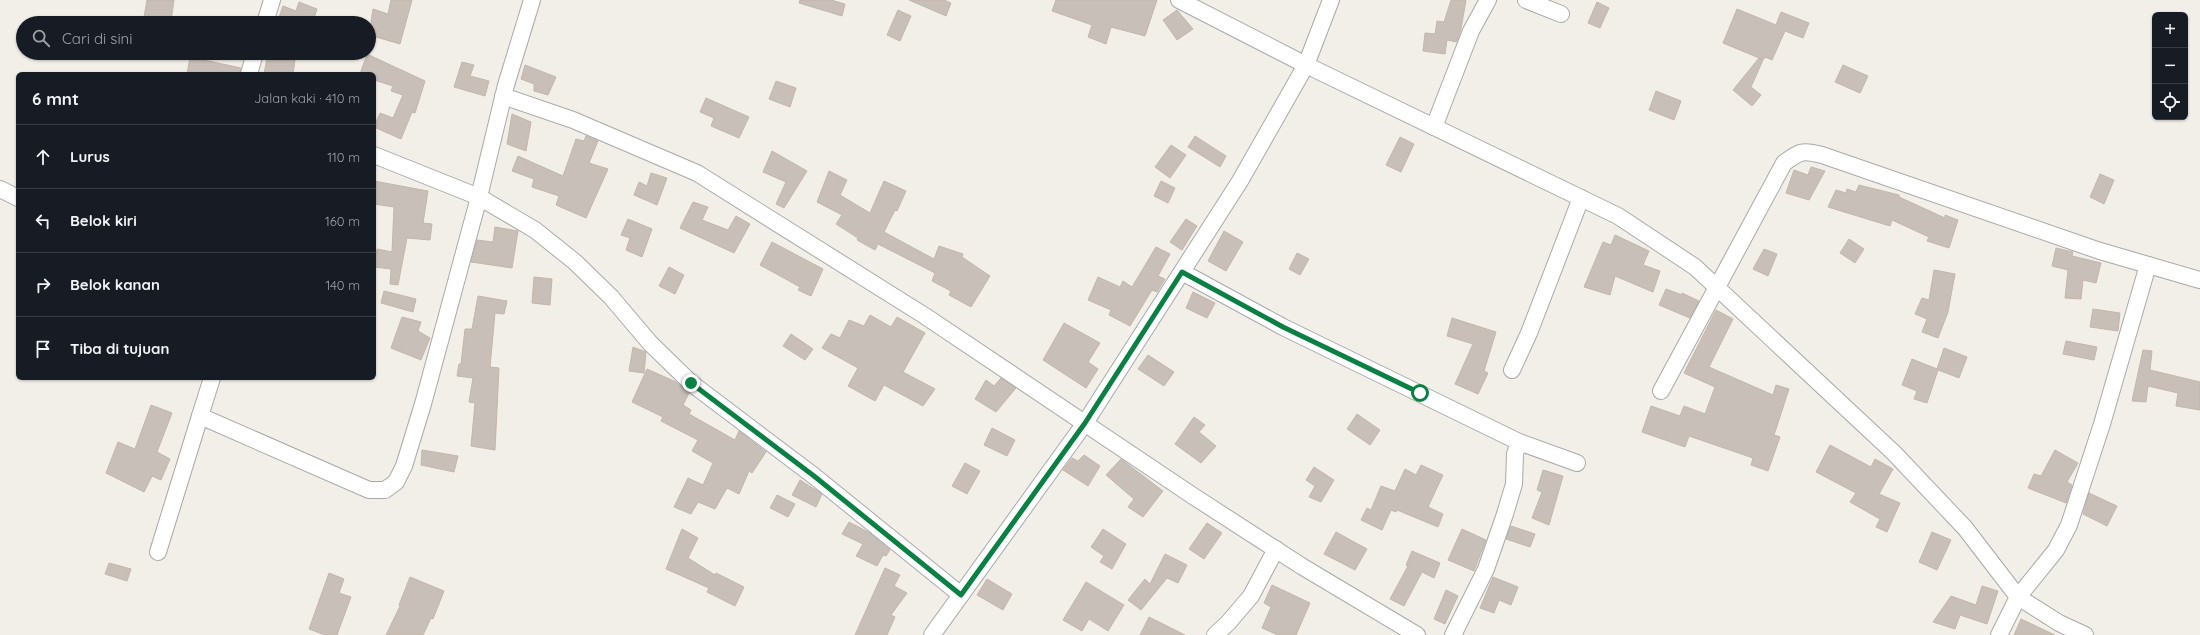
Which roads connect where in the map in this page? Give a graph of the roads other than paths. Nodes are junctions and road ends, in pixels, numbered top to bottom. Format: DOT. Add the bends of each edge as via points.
graph roads {
  1 [pos="272,0"];
  2 [pos="532,0"];
  3 [pos="1179,0"];
  4 [pos="1331,0"];
  5 [pos="1488,0"];
  6 [pos="1526,0"];
  7 [pos="1561,14"];
  8 [pos="267,16"];
  9 [pos="254,60"];
  10 [pos="1306,65"];
  11 [pos="250,72"];
  12 [pos="503,96"];
  13 [pos="1434,127"];
  14 [pos="376,156"];
  15 [pos="0,189"];
  16 [pos="16,197"];
  17 [pos="479,197"];
  18 [pos="1581,198"];
  19 [pos="2148,265"];
  20 [pos="1182,272"];
  21 [pos="2200,280"];
  22 [pos="1716,287"];
  23 [pos="1512,370"];
  24 [pos="211,380"];
  25 [pos="1661,390"];
  26 [pos="200,416"];
  27 [pos="1085,423"];
  28 [pos="1519,442"];
  29 [pos="1577,463"];
  30 [pos="1276,549"];
  31 [pos="158,552"];
  32 [pos="961,595"];
  33 [pos="2018,597"];
  34 [pos="932,635"];
  35 [pos="1215,635"];
  36 [pos="1417,635"];
  37 [pos="1453,635"];
  38 [pos="1999,635"];
  39 [pos="2085,635"];
  1 -- 8 [label="street"];
  2 -- 12 [label="street"];
  3 -- 10 [label="street"];
  4 -- 10 [label="street"];
  5 -- 13 [label="street" via="1471,31"];
  6 -- 7 [label="street"];
  9 -- 11 [label="street"];
  10 -- 13 [label="street"];
  10 -- 20 [label="street" via="1240,181"];
  12 -- 17 [label="street"];
  12 -- 27 [label="street" via="573,120 697,173 925,316"];
  13 -- 18 [label="street"];
  14 -- 17 [label="street"];
  15 -- 16 [label="street"];
  17 -- 26 [label="street" via="423,404 404,466 396,482 385,490 369,490"];
  17 -- 32 [label="street" via="535,230 575,262 691,383 814,476"];
  18 -- 22 [label="street" via="1618,216 1694,267"];
  18 -- 23 [label="street" via="1529,333"];
  19 -- 21 [label="street"];
  19 -- 22 [label="street" via="1806,151 1796,153 1784,163"];
  19 -- 33 [label="street" via="2070,525 2056,550"];
  20 -- 27 [label="street"];
  20 -- 28 [label="street" via="1283,327"];
  22 -- 25 [label="street"];
  22 -- 33 [label="street" via="1894,453 1965,528"];
  24 -- 26 [label="street"];
  26 -- 31 [label="street"];
  27 -- 30 [label="street"];
  27 -- 32 [label="street"];
  28 -- 29 [label="street"];
  28 -- 37 [label="street" via="1515,454 1514,484 1486,569"];
  30 -- 35 [label="street" via="1251,596"];
  30 -- 36 [label="street"];
  32 -- 34 [label="street"];
  33 -- 38 [label="street"];
  33 -- 39 [label="street" via="2059,623"];
}
